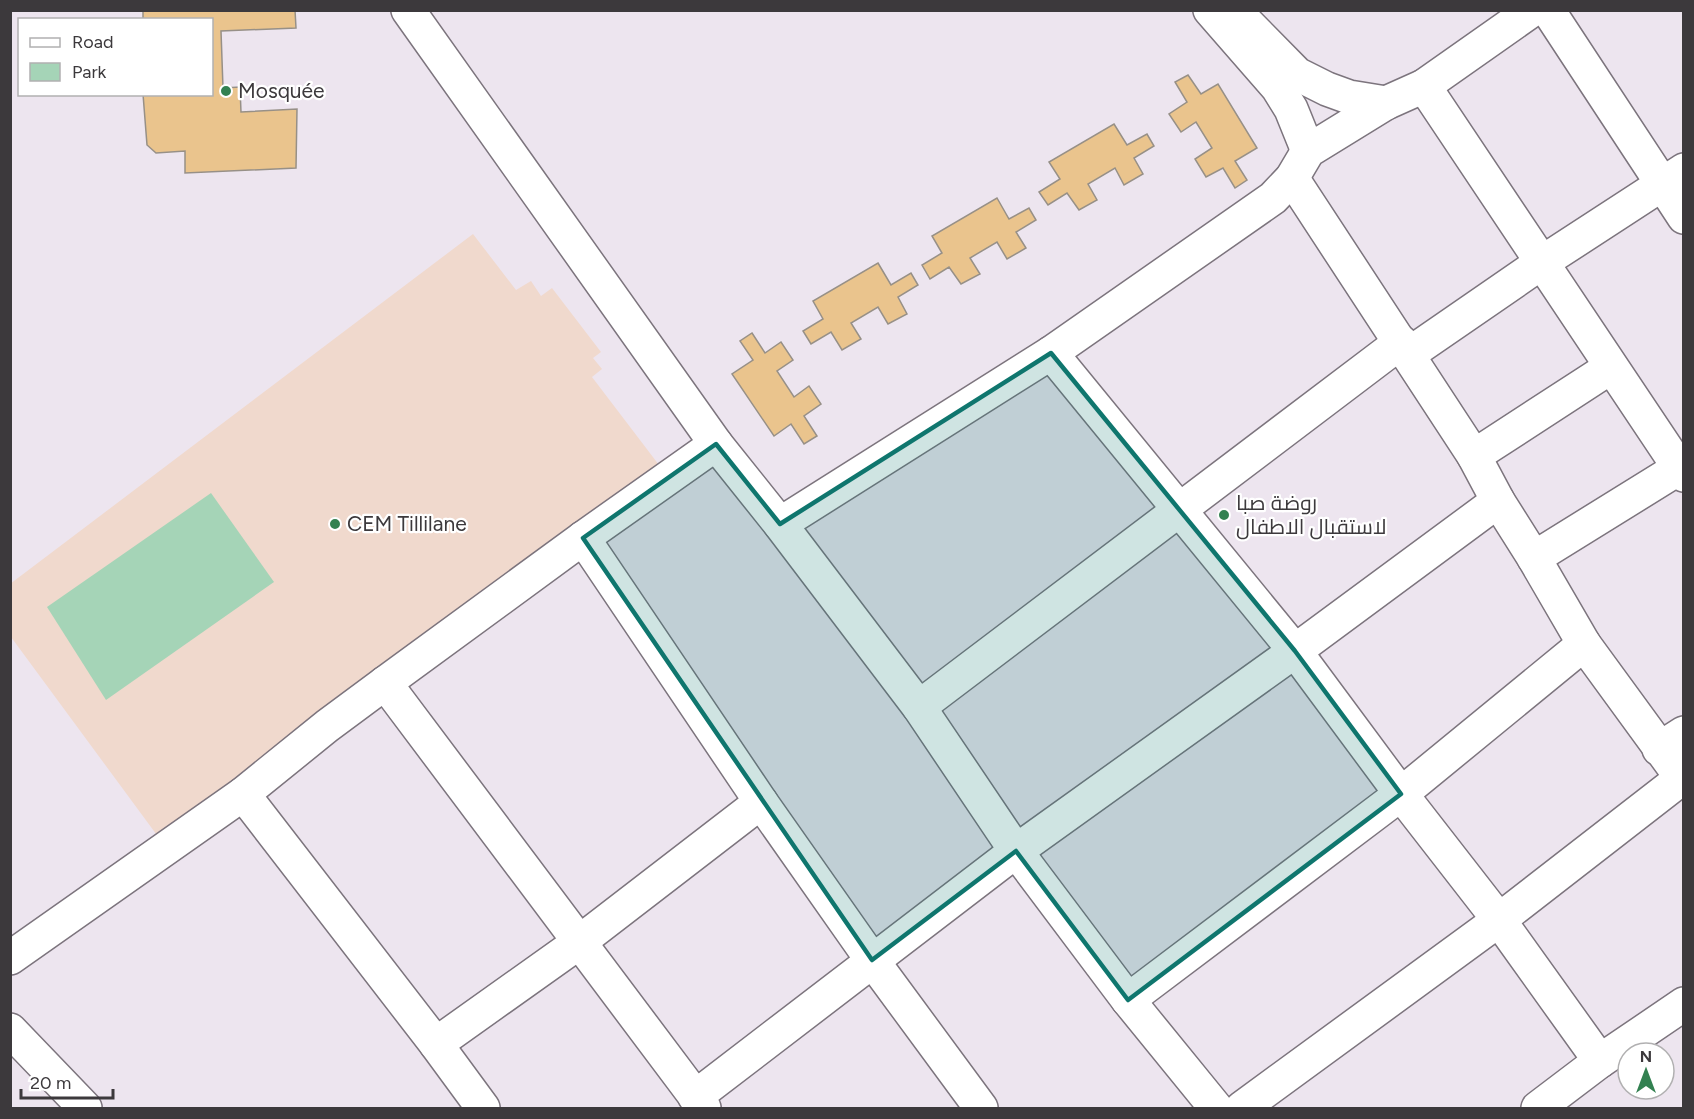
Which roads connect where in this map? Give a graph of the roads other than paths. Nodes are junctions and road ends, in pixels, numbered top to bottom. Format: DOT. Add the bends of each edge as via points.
graph roads {
  1 [pos="408,10"];
  2 [pos="1210,10"];
  3 [pos="1234,10"];
  4 [pos="1532,10"];
  5 [pos="1548,10"];
  6 [pos="1424,86"];
  7 [pos="1386,103"];
  8 [pos="1308,150"];
  9 [pos="1673,177"];
  10 [pos="1292,178"];
  11 [pos="1683,217"];
  12 [pos="1541,263"];
  13 [pos="1405,348"];
  14 [pos="1051,353"];
  15 [pos="1611,367"];
  16 [pos="716,444"];
  17 [pos="1474,456"];
  18 [pos="1682,469"];
  19 [pos="1497,501"];
  20 [pos="1179,509"];
  21 [pos="780,524"];
  22 [pos="583,538"];
  23 [pos="1534,558"];
  24 [pos="1584,644"];
  25 [pos="1295,651"];
  26 [pos="385,683"];
  27 [pos="919,707"];
  28 [pos="1671,741"];
  29 [pos="1682,779"];
  30 [pos="243,794"];
  31 [pos="1401,794"];
  32 [pos="761,802"];
  33 [pos="1016,851"];
  34 [pos="1499,920"];
  35 [pos="578,942"];
  36 [pos="10,958"];
  37 [pos="872,960"];
  38 [pos="1128,1000"];
  39 [pos="1683,1004"];
  40 [pos="10,1030"];
  41 [pos="436,1044"];
  42 [pos="1600,1061"];
  43 [pos="699,1103"];
  44 [pos="974,1106"];
  45 [pos="85,1108"];
  46 [pos="483,1108"];
  47 [pos="1216,1108"];
  48 [pos="1242,1108"];
  49 [pos="1538,1108"];
  1 -- 16 [label="street"];
  2 -- 8 [label="street" via="1278,88"];
  3 -- 7 [label="street" via="1297,74 1349,97"];
  4 -- 6 [label="street"];
  5 -- 9 [label="street"];
  6 -- 7 [label="street"];
  6 -- 12 [label="street"];
  7 -- 8 [label="street"];
  8 -- 10 [label="street"];
  9 -- 11 [label="street"];
  9 -- 12 [label="street"];
  10 -- 13 [label="street"];
  10 -- 14 [label="street" via="1273,198"];
  12 -- 13 [label="street"];
  12 -- 15 [label="street"];
  13 -- 17 [label="street"];
  13 -- 20 [label="street"];
  14 -- 20 [label="street"];
  14 -- 21 [label="street"];
  15 -- 17 [label="street"];
  15 -- 18 [label="street"];
  16 -- 21 [label="street"];
  16 -- 22 [label="street"];
  17 -- 19 [label="street"];
  18 -- 23 [label="street"];
  19 -- 23 [label="street"];
  19 -- 25 [label="street"];
  20 -- 25 [label="street"];
  20 -- 27 [label="street"];
  21 -- 27 [label="street"];
  22 -- 26 [label="street"];
  22 -- 32 [label="street"];
  23 -- 24 [label="street"];
  24 -- 28 [label="street"];
  24 -- 31 [label="street"];
  25 -- 31 [label="street"];
  25 -- 33 [label="street"];
  26 -- 30 [label="street"];
  26 -- 35 [label="street"];
  27 -- 33 [label="street"];
  28 -- 29 [label="street"];
  29 -- 34 [label="street"];
  30 -- 36 [label="street"];
  30 -- 41 [label="street"];
  31 -- 34 [label="street"];
  31 -- 38 [label="street"];
  32 -- 35 [label="street"];
  32 -- 37 [label="street"];
  33 -- 37 [label="street"];
  33 -- 38 [label="street"];
  34 -- 42 [label="street"];
  34 -- 48 [label="street"];
  35 -- 41 [label="street"];
  35 -- 43 [label="street"];
  37 -- 43 [label="street"];
  37 -- 44 [label="street"];
  38 -- 47 [label="street"];
  39 -- 42 [label="street"];
  40 -- 45 [label="street"];
  41 -- 46 [label="street"];
  42 -- 49 [label="street"];
}
